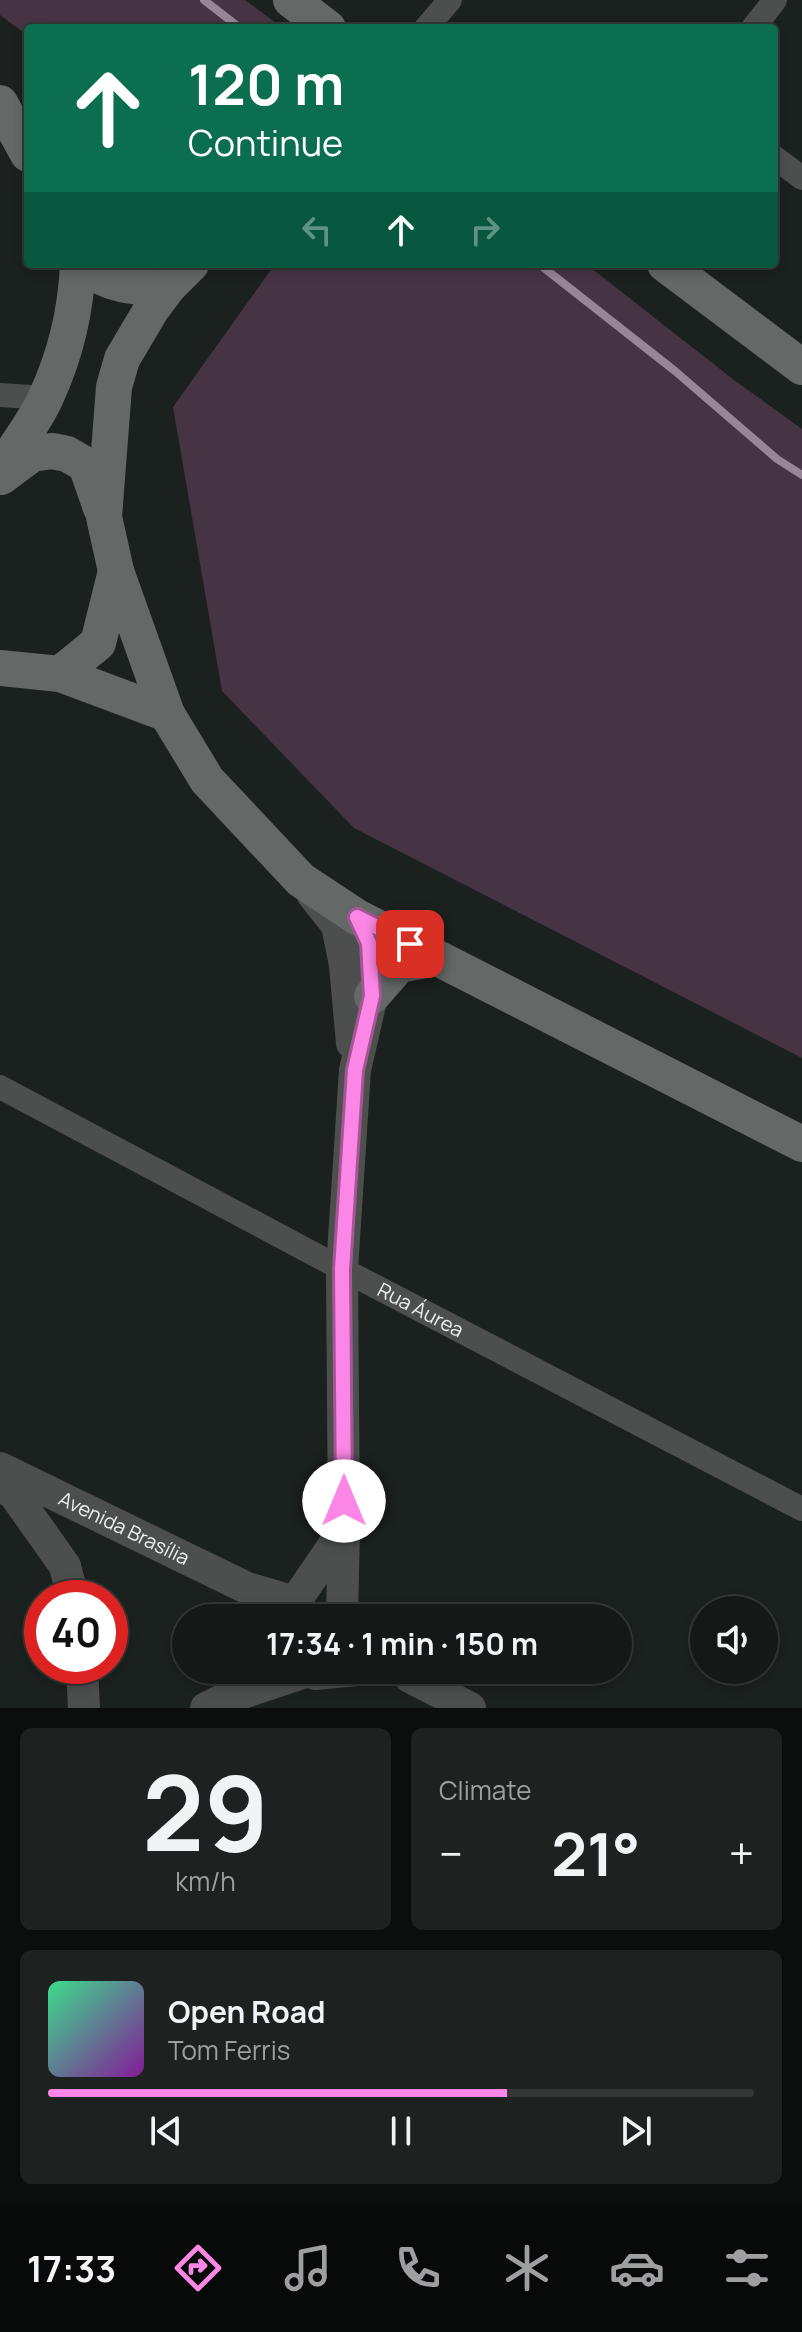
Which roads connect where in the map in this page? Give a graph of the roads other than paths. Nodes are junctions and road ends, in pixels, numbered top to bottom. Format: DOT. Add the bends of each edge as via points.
graph roads {
  1 [pos="291,0"];
  2 [pos="450,0"];
  3 [pos="775,0"];
  4 [pos="323,24"];
  5 [pos="429,24"];
  6 [pos="756,24"];
  7 [pos="778,160"];
  8 [pos="802,178"];
  9 [pos="80,268"];
  10 [pos="85,268"];
  11 [pos="670,268"];
  12 [pos="180,275"];
  13 [pos="802,367"];
  14 [pos="0,395"];
  15 [pos="46,398"];
  16 [pos="0,471"];
  17 [pos="0,478"];
  18 [pos="104,517"];
  19 [pos="116,571"];
  20 [pos="0,668"];
  21 [pos="60,674"];
  22 [pos="167,714"];
  23 [pos="301,880"];
  24 [pos="357,917"];
  25 [pos="436,958"];
  26 [pos="372,996"];
  27 [pos="355,1070"];
  28 [pos="0,1087"];
  29 [pos="802,1144"];
  30 [pos="342,1269"];
  31 [pos="0,1468"];
  32 [pos="0,1485"];
  33 [pos="802,1509"];
  34 [pos="344,1530"];
  35 [pos="68,1580"];
  36 [pos="247,1588"];
  37 [pos="256,1604"];
  38 [pos="283,1604"];
  39 [pos="289,1604"];
  40 [pos="298,1604"];
  41 [pos="329,1604"];
  42 [pos="343,1604"];
  43 [pos="83,1684"];
  44 [pos="232,1684"];
  45 [pos="273,1684"];
  46 [pos="424,1684"];
  47 [pos="214,1704"];
  48 [pos="84,1708"];
  49 [pos="470,1708"];
  1 -- 4 [label="main road"];
  2 -- 5 [label="street"];
  3 -- 6 [label="street"];
  7 -- 8 [label="street"];
  9 -- 15 [label="main road" via="70,332"];
  10 -- 12 [label="main road" via="113,284 131,287"];
  11 -- 13 [label="main road"];
  12 -- 18 [label="main road" via="122,359 114,387"];
  14 -- 15 [label="street"];
  15 -- 16 [label="main road"];
  17 -- 18 [label="main road" via="32,454 67,454 86,465"];
  18 -- 19 [label="main road"];
  19 -- 21 [label="main road" via="98,643"];
  19 -- 22 [label="main road"];
  20 -- 21 [label="main road"];
  21 -- 22 [label="main road"];
  22 -- 23 [label="main road" via="207,780"];
  23 -- 24 [label="main road"];
  23 -- 27 [label="street" via="337,925"];
  24 -- 25 [label="main road"];
  24 -- 26 [label="street" via="369,943"];
  25 -- 26 [label="main road" via="399,965"];
  25 -- 29 [label="main road"];
  26 -- 27 [label="street"];
  27 -- 30 [label="street"];
  28 -- 30 [label="street, Rua Áurea"];
  30 -- 33 [label="street, Rua Áurea"];
  30 -- 34 [label="street"];
  31 -- 36 [label="street, Avenida Brasília"];
  32 -- 35 [label="street" via="14,1494 65,1566"];
  34 -- 39 [label="street"];
  34 -- 42 [label="street"];
  36 -- 37 [label="street"];
  36 -- 38 [label="street, Avenida Brasília"];
  40 -- 41 [label="street, Avenida Brasília" via="323,1599"];
  43 -- 48 [label="street"];
  44 -- 47 [label="street"];
  45 -- 47 [label="street"];
  46 -- 49 [label="street"];
}
